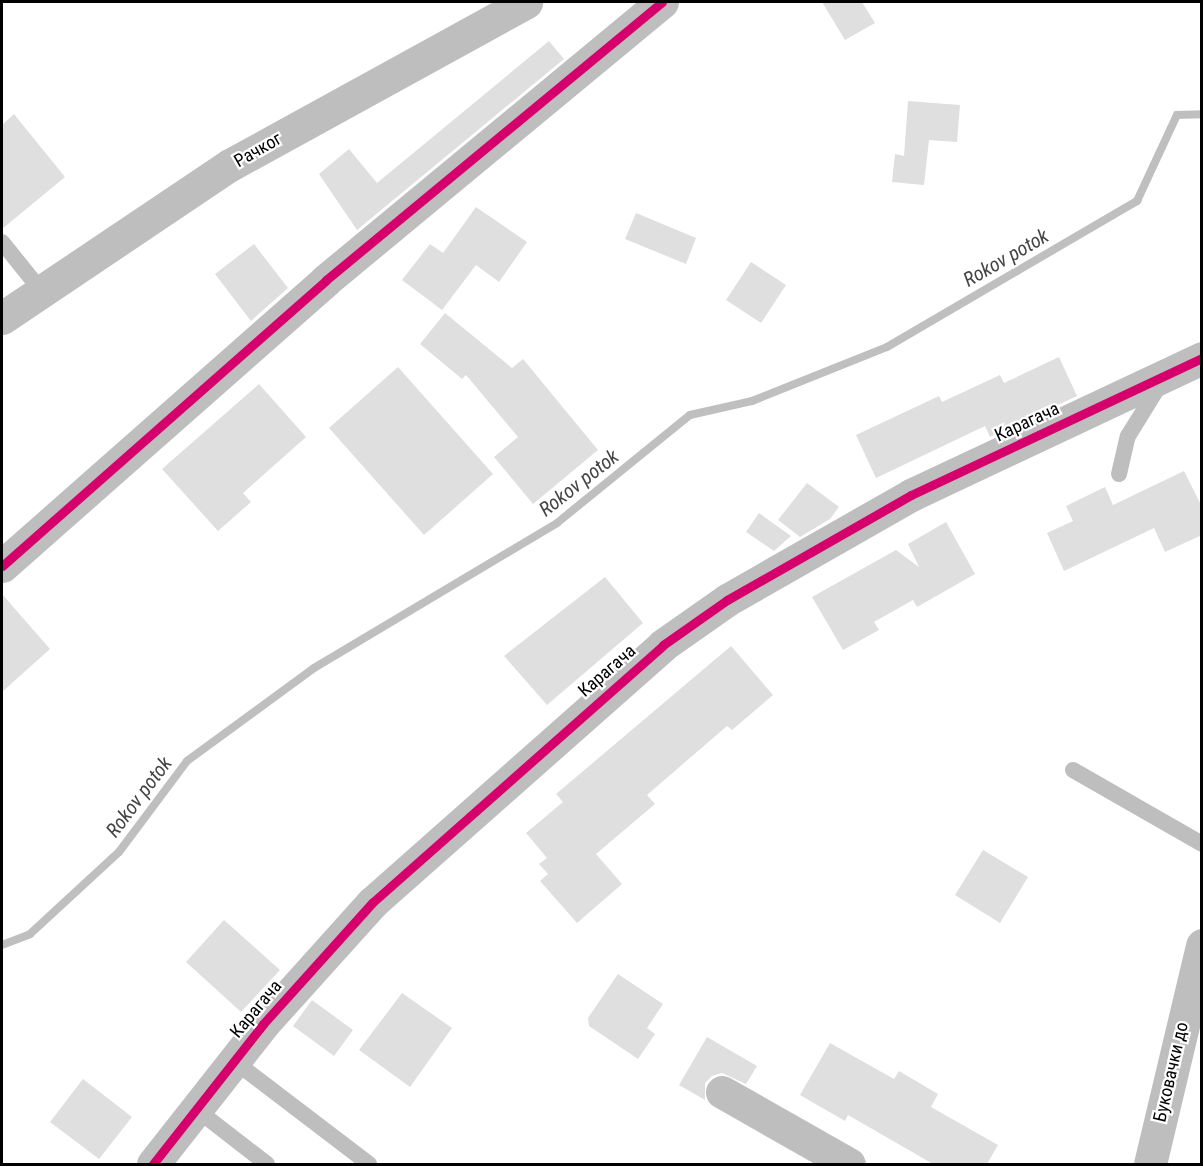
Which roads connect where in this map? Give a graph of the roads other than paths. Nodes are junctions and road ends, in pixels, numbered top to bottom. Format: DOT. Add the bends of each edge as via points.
graph roads {
  1 [pos="526,2"];
  2 [pos="662,2"];
  3 [pos="2,242"];
  4 [pos="39,288"];
  5 [pos="2,318"];
  6 [pos="1202,358"];
  7 [pos="1172,372"];
  8 [pos="1119,474"];
  9 [pos="2,566"];
  10 [pos="1073,770"];
  11 [pos="1202,844"];
  12 [pos="1202,945"];
  13 [pos="234,1061"];
  14 [pos="722,1092"];
  15 [pos="196,1110"];
  16 [pos="265,1163"];
  17 [pos="153,1164"];
  18 [pos="369,1164"];
  19 [pos="849,1164"];
  20 [pos="1150,1164"];
  1 -- 4 [label="street, Рачког" via="230,165"];
  2 -- 9 [label="street" via="326,280"];
  3 -- 4 [label="lane"];
  4 -- 5 [label="street, Рачког"];
  6 -- 7 [label="street, Карагача"];
  7 -- 8 [label="lane" via="1141,411"];
  7 -- 13 [label="street, Карагача" via="911,495 727,600 663,645 373,902"];
  10 -- 11 [label="lane"];
  12 -- 20 [label="street, Буковачки до"];
  13 -- 15 [label="street, Карагача"];
  13 -- 18 [label="lane"];
  14 -- 19 [label="street"];
  15 -- 16 [label="lane"];
  15 -- 17 [label="street, Карагача"];
}
